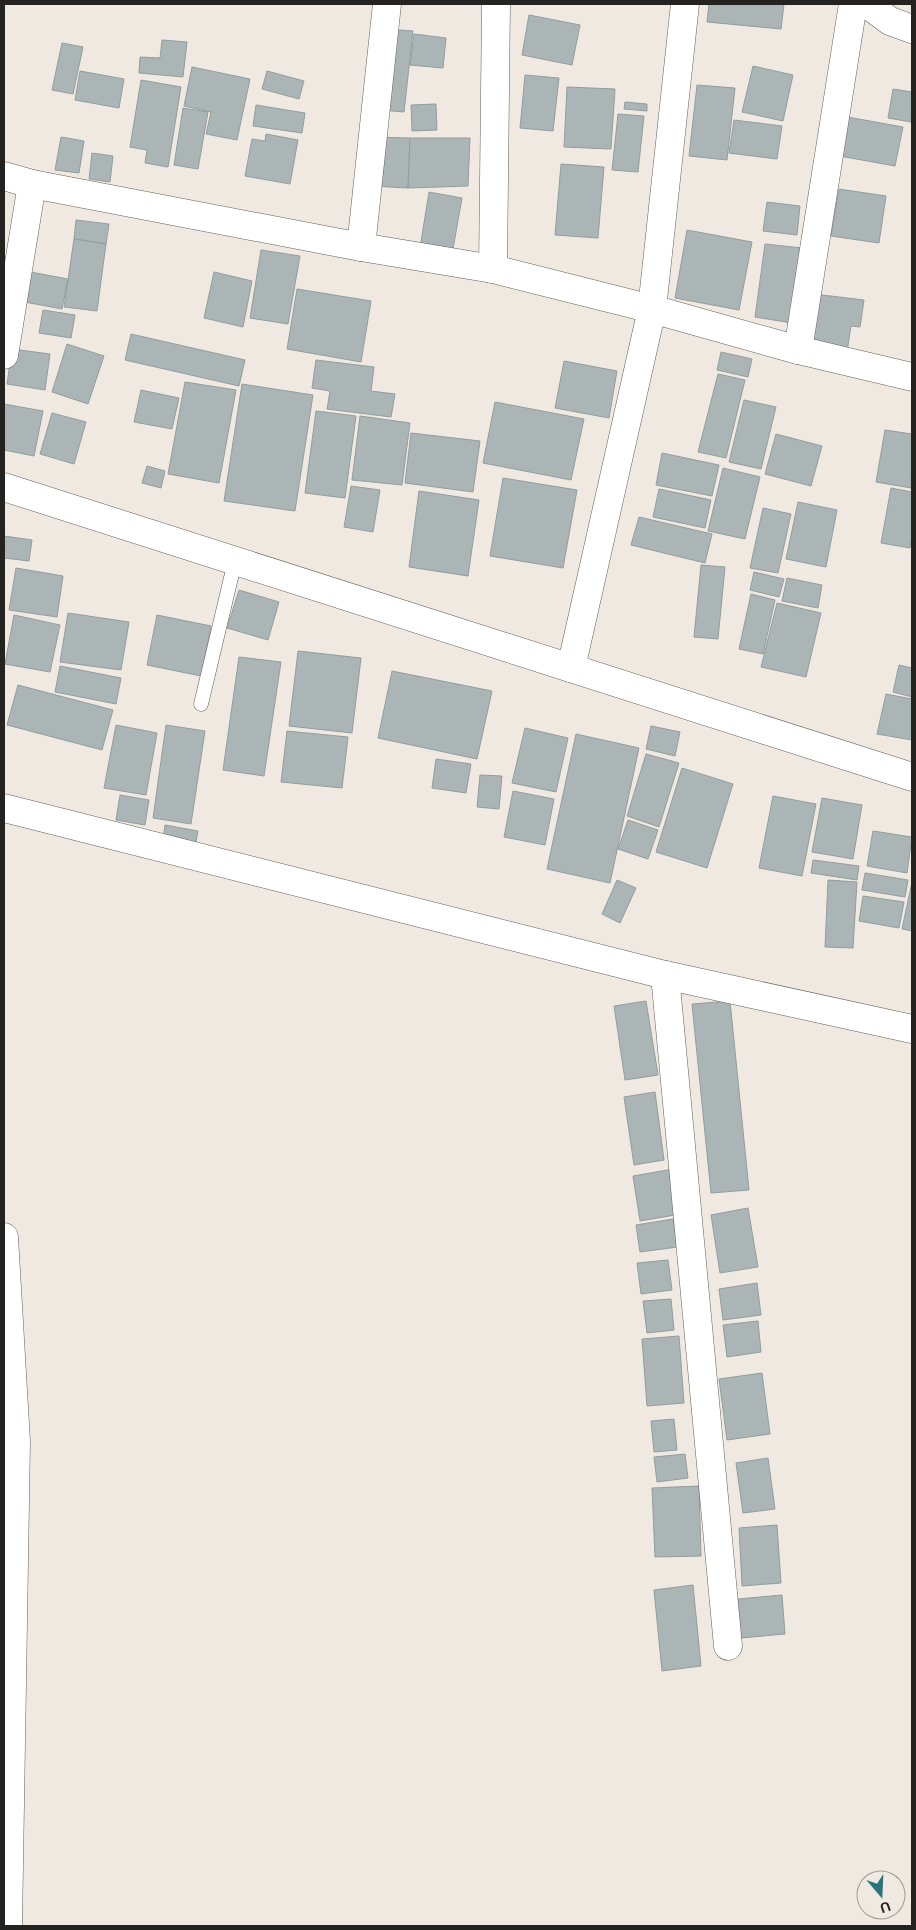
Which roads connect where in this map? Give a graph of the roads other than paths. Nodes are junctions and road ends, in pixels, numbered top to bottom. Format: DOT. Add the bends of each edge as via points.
graph roads {
  1 [pos="386,4"];
  2 [pos="496,4"];
  3 [pos="685,4"];
  4 [pos="853,4"];
  5 [pos="867,4"];
  6 [pos="912,29"];
  7 [pos="4,176"];
  8 [pos="32,184"];
  9 [pos="361,248"];
  10 [pos="493,269"];
  11 [pos="652,309"];
  12 [pos="798,350"];
  13 [pos="4,355"];
  14 [pos="912,377"];
  15 [pos="4,487"];
  16 [pos="235,560"];
  17 [pos="571,668"];
  18 [pos="201,704"];
  19 [pos="912,777"];
  20 [pos="4,808"];
  21 [pos="665,975"];
  22 [pos="912,1028"];
  23 [pos="4,1238"];
  24 [pos="728,1646"];
  25 [pos="8,1926"];
  1 -- 9 [label="street"];
  2 -- 10 [label="street"];
  3 -- 11 [label="street"];
  4 -- 12 [label="street"];
  5 -- 6 [label="street" via="890,21"];
  7 -- 8 [label="street"];
  8 -- 9 [label="street"];
  8 -- 13 [label="street"];
  9 -- 10 [label="street"];
  10 -- 11 [label="street"];
  11 -- 12 [label="street"];
  11 -- 17 [label="street"];
  12 -- 14 [label="street"];
  15 -- 16 [label="street"];
  16 -- 17 [label="street"];
  16 -- 18 [label="lane"];
  17 -- 19 [label="street"];
  20 -- 21 [label="street"];
  21 -- 22 [label="street"];
  21 -- 24 [label="street"];
  23 -- 25 [label="street" via="16,1442"];
}
